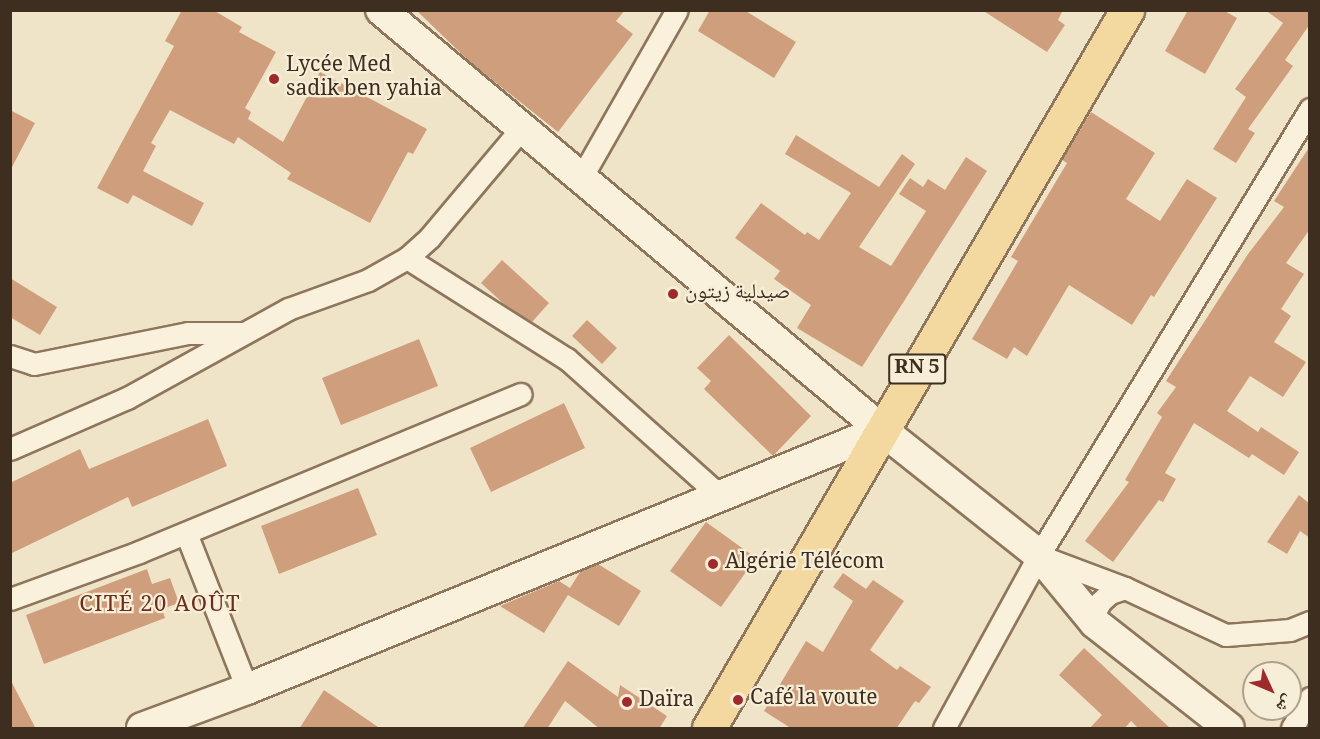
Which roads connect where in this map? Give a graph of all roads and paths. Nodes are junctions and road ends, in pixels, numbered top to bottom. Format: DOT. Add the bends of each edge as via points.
graph roads {
  1 [pos="381,10"];
  2 [pos="677,10"];
  3 [pos="1126,10"];
  4 [pos="1307,120"];
  5 [pos="521,129"];
  6 [pos="580,178"];
  7 [pos="407,258"];
  8 [pos="241,333"];
  9 [pos="10,356"];
  10 [pos="521,394"];
  11 [pos="882,429"];
  12 [pos="10,449"];
  13 [pos="720,496"];
  14 [pos="186,533"];
  15 [pos="1039,555"];
  16 [pos="1125,588"];
  17 [pos="10,599"];
  18 [pos="1310,622"];
  19 [pos="1095,623"];
  20 [pos="247,689"];
  21 [pos="1310,698"];
  22 [pos="142,729"];
  23 [pos="709,729"];
  24 [pos="944,729"];
  25 [pos="1229,729"];
  26 [pos="1292,729"];
  1 -- 5 [label="street"];
  2 -- 6 [label="street"];
  3 -- 11 [label="main road, RN 5"];
  4 -- 15 [label="street"];
  5 -- 6 [label="street"];
  5 -- 7 [label="street" via="430,237"];
  6 -- 11 [label="street"];
  7 -- 8 [label="street" via="368,280 288,309"];
  7 -- 13 [label="street" via="567,359"];
  8 -- 9 [label="street" via="188,333 34,364"];
  8 -- 12 [label="street" via="127,398"];
  10 -- 14 [label="street"];
  11 -- 13 [label="street"];
  11 -- 15 [label="street"];
  11 -- 23 [label="main road, RN 5"];
  13 -- 20 [label="street"];
  14 -- 17 [label="street"];
  14 -- 20 [label="street"];
  15 -- 16 [label="street"];
  15 -- 19 [label="street"];
  15 -- 24 [label="street"];
  16 -- 18 [label="street" via="1226,635 1290,630"];
  16 -- 19 [label="street" via="1100,602"];
  19 -- 25 [label="street"];
  20 -- 22 [label="street"];
  21 -- 26 [label="street"];
}
